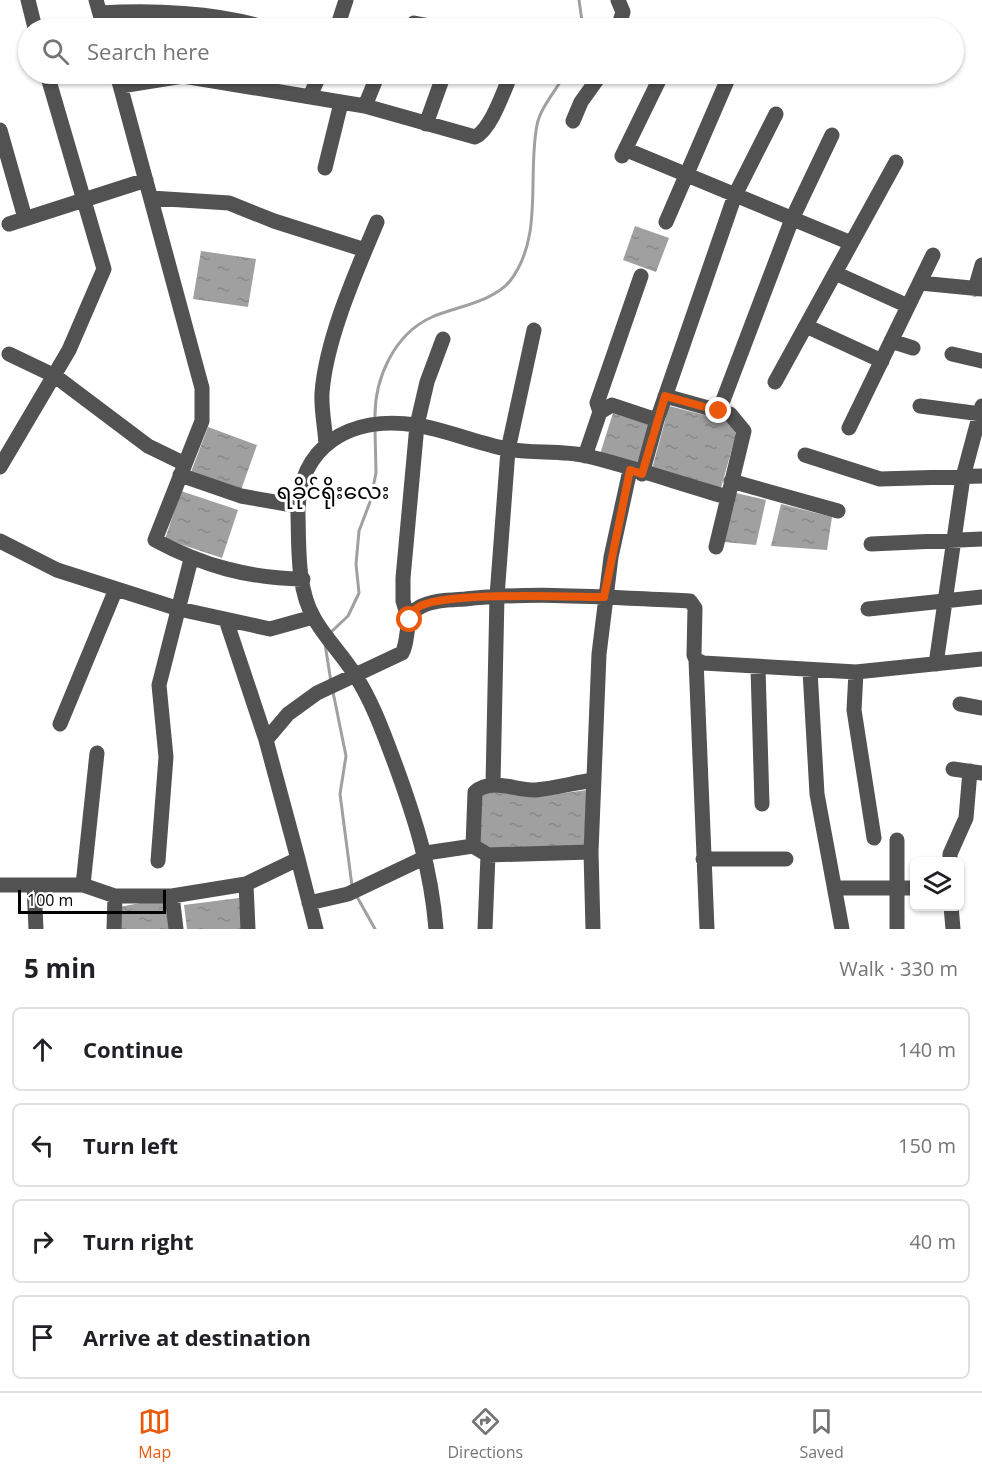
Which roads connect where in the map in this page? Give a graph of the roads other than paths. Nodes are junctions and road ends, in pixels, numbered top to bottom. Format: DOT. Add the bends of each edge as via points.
graph roads {
  1 [pos="28,0"];
  2 [pos="346,0"];
  3 [pos="618,0"];
  4 [pos="98,6"];
  5 [pos="32,18"];
  6 [pos="207,18"];
  7 [pos="340,18"];
  8 [pos="622,18"];
  9 [pos="50,84"];
  10 [pos="120,84"];
  11 [pos="234,84"];
  12 [pos="315,84"];
  13 [pos="374,84"];
  14 [pos="440,84"];
  15 [pos="506,84"];
  16 [pos="594,84"];
  17 [pos="657,84"];
  18 [pos="726,84"];
  19 [pos="310,96"];
  20 [pos="341,103"];
  21 [pos="365,106"];
  22 [pos="776,114"];
  23 [pos="573,121"];
  24 [pos="426,124"];
  25 [pos="0,130"];
  26 [pos="832,135"];
  27 [pos="896,162"];
  28 [pos="326,168"];
  29 [pos="685,174"];
  30 [pos="146,180"];
  31 [pos="735,195"];
  32 [pos="85,198"];
  33 [pos="151,198"];
  34 [pos="25,218"];
  35 [pos="792,219"];
  36 [pos="377,222"];
  37 [pos="666,222"];
  38 [pos="9,224"];
  39 [pos="851,243"];
  40 [pos="365,250"];
  41 [pos="933,255"];
  42 [pos="982,265"];
  43 [pos="835,273"];
  44 [pos="641,276"];
  45 [pos="920,283"];
  46 [pos="979,289"];
  47 [pos="908,306"];
  48 [pos="806,326"];
  49 [pos="534,330"];
  50 [pos="443,339"];
  51 [pos="891,341"];
  52 [pos="913,348"];
  53 [pos="9,354"];
  54 [pos="952,354"];
  55 [pos="882,361"];
  56 [pos="982,361"];
  57 [pos="55,376"];
  58 [pos="775,382"];
  59 [pos="665,396"];
  60 [pos="920,406"];
  61 [pos="719,411"];
  62 [pos="981,411"];
  63 [pos="600,412"];
  64 [pos="657,420"];
  65 [pos="417,425"];
  66 [pos="849,428"];
  67 [pos="327,444"];
  68 [pos="508,450"];
  69 [pos="805,455"];
  70 [pos="585,456"];
  71 [pos="0,467"];
  72 [pos="183,470"];
  73 [pos="636,472"];
  74 [pos="982,476"];
  75 [pos="963,477"];
  76 [pos="731,481"];
  77 [pos="727,497"];
  78 [pos="298,506"];
  79 [pos="838,511"];
  80 [pos="982,539"];
  81 [pos="954,540"];
  82 [pos="0,541"];
  83 [pos="871,544"];
  84 [pos="716,547"];
  85 [pos="191,559"];
  86 [pos="303,579"];
  87 [pos="116,589"];
  88 [pos="497,596"];
  89 [pos="604,597"];
  90 [pos="982,597"];
  91 [pos="945,600"];
  92 [pos="179,609"];
  93 [pos="868,609"];
  94 [pos="313,617"];
  95 [pos="226,620"];
  96 [pos="410,620"];
  97 [pos="696,660"];
  98 [pos="982,660"];
  99 [pos="936,664"];
  100 [pos="758,668"];
  101 [pos="810,671"];
  102 [pos="856,672"];
  103 [pos="356,675"];
  104 [pos="960,704"];
  105 [pos="982,708"];
  106 [pos="60,724"];
  107 [pos="266,740"];
  108 [pos="97,753"];
  109 [pos="953,769"];
  110 [pos="976,772"];
  111 [pos="593,780"];
  112 [pos="493,784"];
  113 [pos="762,804"];
  114 [pos="874,838"];
  115 [pos="897,840"];
  116 [pos="473,846"];
  117 [pos="591,852"];
  118 [pos="426,855"];
  119 [pos="488,855"];
  120 [pos="950,857"];
  121 [pos="786,859"];
  122 [pos="298,860"];
  123 [pos="704,860"];
  124 [pos="158,861"];
  125 [pos="246,884"];
  126 [pos="0,885"];
  127 [pos="83,885"];
  128 [pos="34,886"];
  129 [pos="836,888"];
  130 [pos="897,888"];
  131 [pos="910,888"];
  132 [pos="115,896"];
  133 [pos="172,896"];
  134 [pos="309,903"];
  135 [pos="951,911"];
  136 [pos="36,929"];
  137 [pos="114,929"];
  138 [pos="176,929"];
  139 [pos="248,929"];
  140 [pos="316,929"];
  141 [pos="436,929"];
  142 [pos="486,929"];
  143 [pos="594,929"];
  144 [pos="707,929"];
  145 [pos="842,929"];
  146 [pos="897,929"];
  147 [pos="953,929"];
  1 -- 5 [label="street"];
  2 -- 7 [label="street"];
  3 -- 8 [label="street"];
  4 -- 6 [label="street"];
  9 -- 32 [label="street"];
  10 -- 30 [label="street"];
  11 -- 19 [label="street"];
  12 -- 19 [label="street"];
  13 -- 21 [label="street"];
  14 -- 24 [label="street"];
  15 -- 24 [label="street" via="482,134 468,137"];
  16 -- 23 [label="street"];
  17 -- 29 [label="street" via="625,153"];
  18 -- 29 [label="street"];
  19 -- 20 [label="street"];
  20 -- 21 [label="street"];
  20 -- 28 [label="street"];
  21 -- 24 [label="street"];
  22 -- 31 [label="street"];
  25 -- 34 [label="street"];
  26 -- 35 [label="street"];
  27 -- 39 [label="street"];
  29 -- 31 [label="street"];
  29 -- 37 [label="street"];
  30 -- 32 [label="street"];
  30 -- 33 [label="street"];
  31 -- 35 [label="street"];
  31 -- 59 [label="street"];
  32 -- 34 [label="street"];
  32 -- 57 [label="street" via="104,269"];
  33 -- 40 [label="street" via="229,203"];
  33 -- 72 [label="street" via="202,388 202,421"];
  34 -- 38 [label="street"];
  35 -- 39 [label="street"];
  35 -- 61 [label="street"];
  36 -- 40 [label="street"];
  39 -- 43 [label="street"];
  40 -- 67 [label="street" via="327,362 322,394"];
  41 -- 45 [label="street"];
  42 -- 46 [label="street"];
  43 -- 47 [label="street"];
  43 -- 48 [label="street"];
  44 -- 63 [label="street" via="597,403"];
  45 -- 46 [label="street"];
  45 -- 47 [label="street"];
  47 -- 51 [label="street"];
  48 -- 55 [label="street"];
  48 -- 58 [label="street"];
  49 -- 68 [label="street"];
  50 -- 65 [label="street"];
  51 -- 52 [label="street"];
  51 -- 55 [label="street"];
  53 -- 57 [label="street"];
  54 -- 56 [label="street"];
  55 -- 66 [label="street"];
  57 -- 71 [label="street"];
  57 -- 72 [label="street"];
  59 -- 61 [label="street"];
  59 -- 64 [label="street"];
  60 -- 62 [label="street"];
  61 -- 76 [label="street" via="730,414 744,430"];
  62 -- 75 [label="street"];
  63 -- 64 [label="street" via="612,405"];
  63 -- 70 [label="street"];
  64 -- 73 [label="street"];
  65 -- 67 [label="street" via="378,424 349,431"];
  65 -- 68 [label="street"];
  65 -- 96 [label="street" via="403,578 403,601"];
  67 -- 78 [label="street" via="312,457"];
  68 -- 70 [label="street"];
  68 -- 88 [label="street"];
  69 -- 75 [label="street" via="880,479"];
  70 -- 73 [label="street"];
  72 -- 78 [label="street" via="242,496"];
  72 -- 85 [label="street" via="155,540"];
  73 -- 77 [label="street"];
  73 -- 89 [label="street"];
  74 -- 75 [label="street"];
  75 -- 81 [label="street"];
  76 -- 77 [label="street"];
  76 -- 79 [label="street"];
  77 -- 84 [label="street"];
  78 -- 86 [label="street"];
  80 -- 81 [label="street"];
  81 -- 83 [label="street"];
  81 -- 91 [label="street"];
  82 -- 87 [label="street" via="57,570"];
  85 -- 86 [label="street" via="244,573"];
  85 -- 92 [label="street"];
  86 -- 94 [label="street"];
  87 -- 92 [label="street"];
  87 -- 106 [label="street"];
  88 -- 89 [label="street"];
  88 -- 96 [label="street" via="436,602 418,608"];
  88 -- 112 [label="street"];
  89 -- 97 [label="street" via="690,601 696,608"];
  89 -- 111 [label="street"];
  90 -- 91 [label="street"];
  91 -- 93 [label="street"];
  91 -- 99 [label="street"];
  92 -- 95 [label="street"];
  92 -- 124 [label="street" via="159,685 166,757"];
  94 -- 95 [label="street" via="270,629"];
  94 -- 103 [label="street"];
  95 -- 107 [label="street"];
  96 -- 103 [label="street" via="402,653"];
  97 -- 100 [label="street"];
  97 -- 123 [label="street"];
  98 -- 99 [label="street"];
  99 -- 102 [label="street"];
  100 -- 101 [label="street"];
  100 -- 113 [label="street"];
  101 -- 102 [label="street"];
  101 -- 129 [label="street" via="817,795"];
  102 -- 114 [label="street" via="854,710"];
  103 -- 107 [label="street" via="307,700 288,714"];
  103 -- 118 [label="street" via="381,726"];
  104 -- 105 [label="street"];
  107 -- 122 [label="street"];
  108 -- 127 [label="street"];
  109 -- 110 [label="street"];
  110 -- 120 [label="street" via="966,818"];
  111 -- 112 [label="street" via="534,790"];
  111 -- 117 [label="street"];
  112 -- 116 [label="street" via="475,792"];
  115 -- 130 [label="street"];
  116 -- 118 [label="street"];
  116 -- 119 [label="street"];
  117 -- 119 [label="street"];
  117 -- 143 [label="street"];
  118 -- 134 [label="street" via="354,892"];
  118 -- 141 [label="street"];
  119 -- 142 [label="street"];
  121 -- 123 [label="street"];
  122 -- 125 [label="street"];
  122 -- 134 [label="street"];
  123 -- 144 [label="street"];
  125 -- 133 [label="street"];
  125 -- 139 [label="street"];
  126 -- 128 [label="street"];
  127 -- 128 [label="street"];
  127 -- 132 [label="street"];
  128 -- 136 [label="street"];
  129 -- 130 [label="street"];
  129 -- 145 [label="street"];
  130 -- 131 [label="street"];
  130 -- 146 [label="street"];
  132 -- 133 [label="street"];
  132 -- 137 [label="street"];
  133 -- 138 [label="street"];
  134 -- 140 [label="street"];
  135 -- 147 [label="street"];
}
